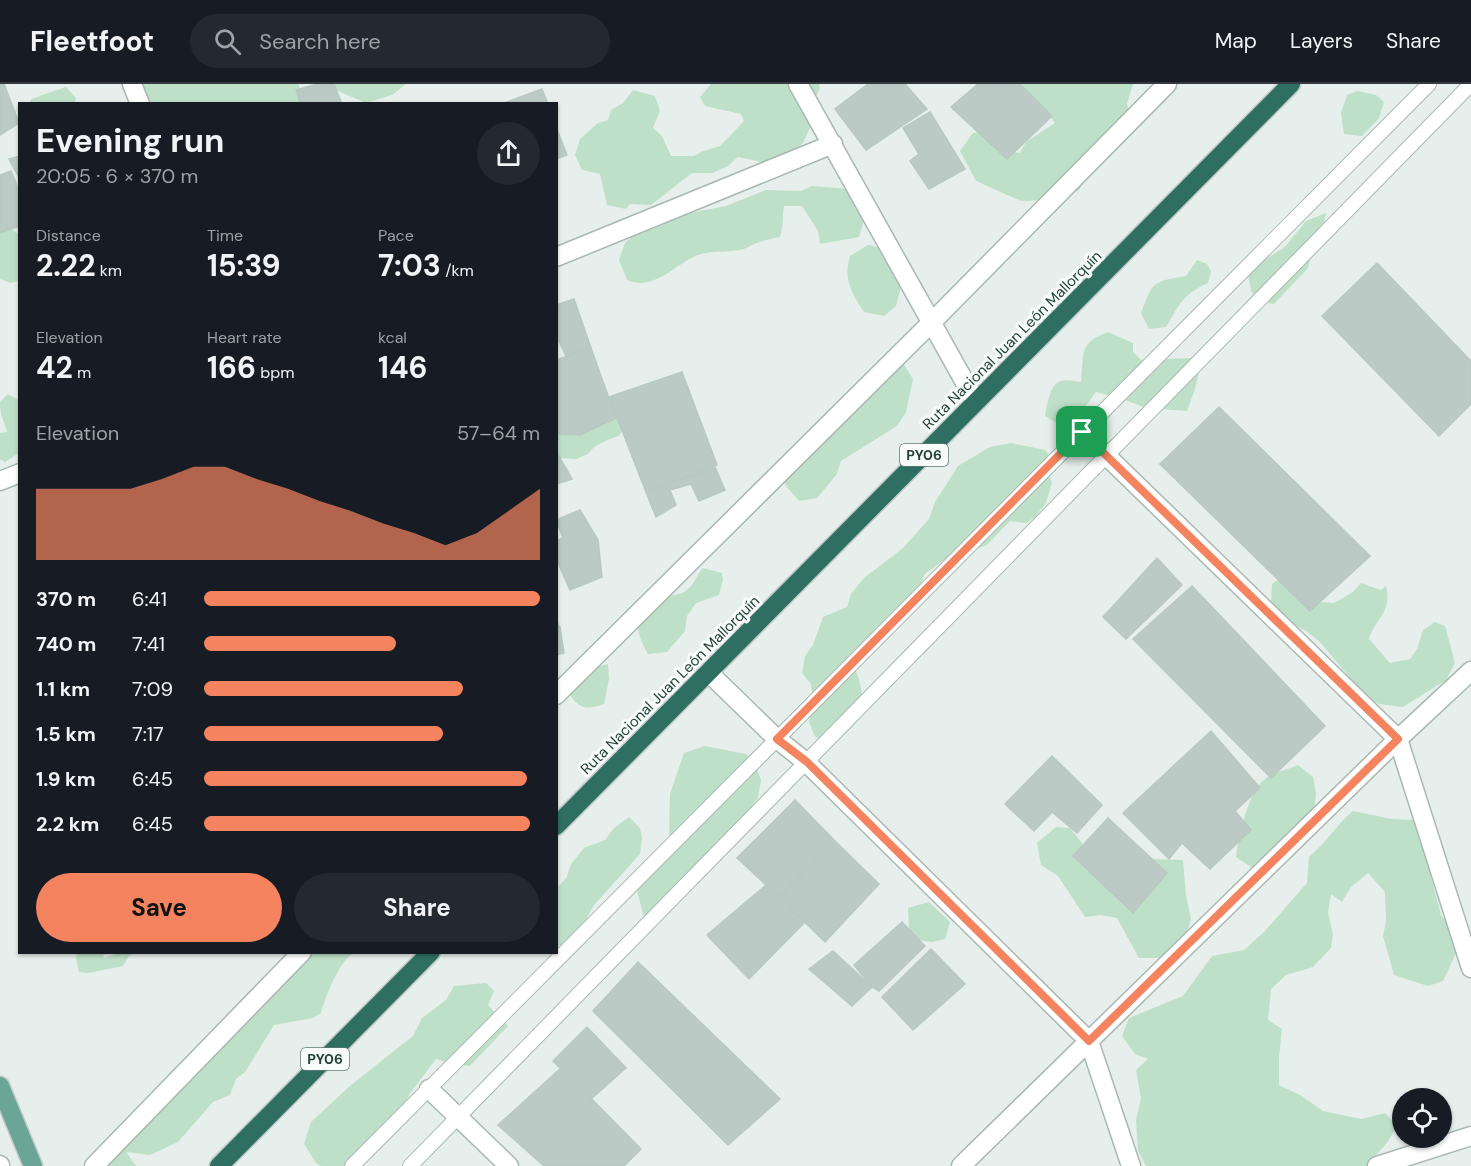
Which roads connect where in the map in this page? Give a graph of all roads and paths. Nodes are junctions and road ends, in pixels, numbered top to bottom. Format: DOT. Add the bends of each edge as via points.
graph roads {
  1 [pos="132,84"];
  2 [pos="798,84"];
  3 [pos="1167,84"];
  4 [pos="1292,84"];
  5 [pos="1429,84"];
  6 [pos="1471,84"];
  7 [pos="139,102"];
  8 [pos="833,144"];
  9 [pos="558,256"];
  10 [pos="931,323"];
  11 [pos="976,402"];
  12 [pos="1082,432"];
  13 [pos="1106,456"];
  14 [pos="18,474"];
  15 [pos="0,481"];
  16 [pos="1471,671"];
  17 [pos="708,672"];
  18 [pos="558,693"];
  19 [pos="777,739"];
  20 [pos="1398,739"];
  21 [pos="807,762"];
  22 [pos="558,824"];
  23 [pos="300,954"];
  24 [pos="429,954"];
  25 [pos="1471,968"];
  26 [pos="1089,1041"];
  27 [pos="0,1086"];
  28 [pos="429,1089"];
  29 [pos="458,1117"];
  30 [pos="1471,1136"];
  31 [pos="33,1166"];
  32 [pos="94,1166"];
  33 [pos="219,1166"];
  34 [pos="352,1166"];
  35 [pos="410,1166"];
  36 [pos="509,1166"];
  37 [pos="961,1166"];
  38 [pos="1131,1166"];
  39 [pos="1377,1166"];
  1 -- 7 [label="street"];
  2 -- 8 [label="street"];
  3 -- 10 [label="street"];
  4 -- 11 [label="highway, Ruta Nacional Juan León Mallorquín / PY06"];
  5 -- 12 [label="lane"];
  6 -- 13 [label="lane"];
  8 -- 9 [label="street"];
  8 -- 10 [label="street"];
  10 -- 11 [label="street"];
  10 -- 18 [label="street"];
  11 -- 17 [label="highway, Ruta Nacional Juan León Mallorquín / PY06"];
  12 -- 13 [label="street"];
  12 -- 19 [label="lane"];
  13 -- 20 [label="street"];
  13 -- 21 [label="lane"];
  14 -- 15 [label="street"];
  16 -- 20 [label="street"];
  17 -- 19 [label="street"];
  17 -- 22 [label="highway, Ruta Nacional Juan León Mallorquín / PY06"];
  19 -- 21 [label="street"];
  19 -- 28 [label="lane"];
  20 -- 25 [label="street"];
  20 -- 26 [label="street"];
  21 -- 26 [label="street"];
  21 -- 29 [label="lane"];
  23 -- 32 [label="street"];
  24 -- 33 [label="highway, PY06"];
  26 -- 37 [label="street"];
  26 -- 38 [label="street"];
  27 -- 31 [label="main road"];
  28 -- 29 [label="street"];
  28 -- 34 [label="lane"];
  29 -- 35 [label="lane"];
  29 -- 36 [label="street"];
  30 -- 39 [label="street"];
}
